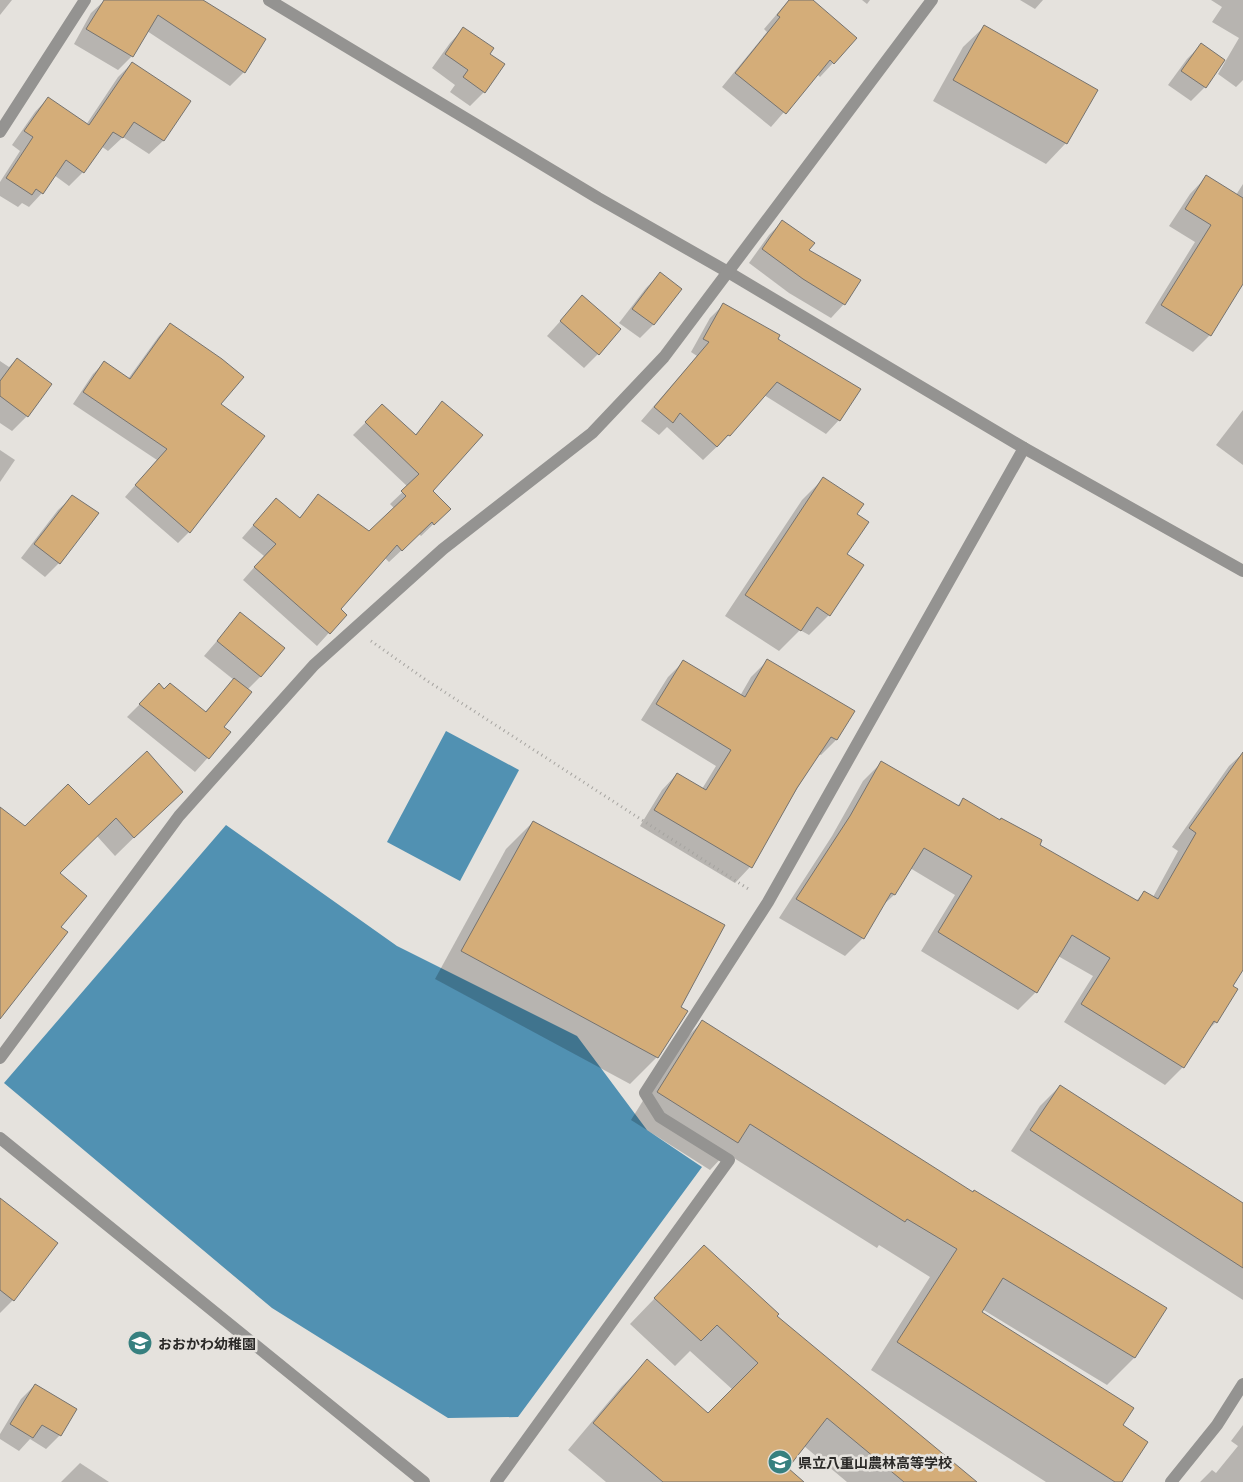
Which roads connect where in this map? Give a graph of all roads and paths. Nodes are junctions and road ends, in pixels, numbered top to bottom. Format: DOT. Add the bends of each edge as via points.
graph roads {
  1 [pos="85,0"];
  2 [pos="269,0"];
  3 [pos="932,0"];
  4 [pos="0,132"];
  5 [pos="728,272"];
  6 [pos="1024,448"];
  7 [pos="1243,571"];
  8 [pos="353,628"];
  9 [pos="768,902"];
  10 [pos="0,1058"];
  11 [pos="0,1138"];
  12 [pos="1243,1384"];
  13 [pos="424,1482"];
  14 [pos="496,1482"];
  15 [pos="1171,1482"];
  1 -- 4 [label="street"];
  2 -- 5 [label="street"];
  3 -- 5 [label="street"];
  5 -- 6 [label="street"];
  5 -- 8 [label="street" via="664,357 592,433 443,548"];
  6 -- 7 [label="street"];
  6 -- 9 [label="street"];
  8 -- 9 [label="path" via="426,680"];
  8 -- 10 [label="street" via="314,665 179,816"];
  9 -- 14 [label="street" via="645,1093 660,1117 729,1160"];
  11 -- 13 [label="street"];
  12 -- 15 [label="street" via="1217,1424"];
}
